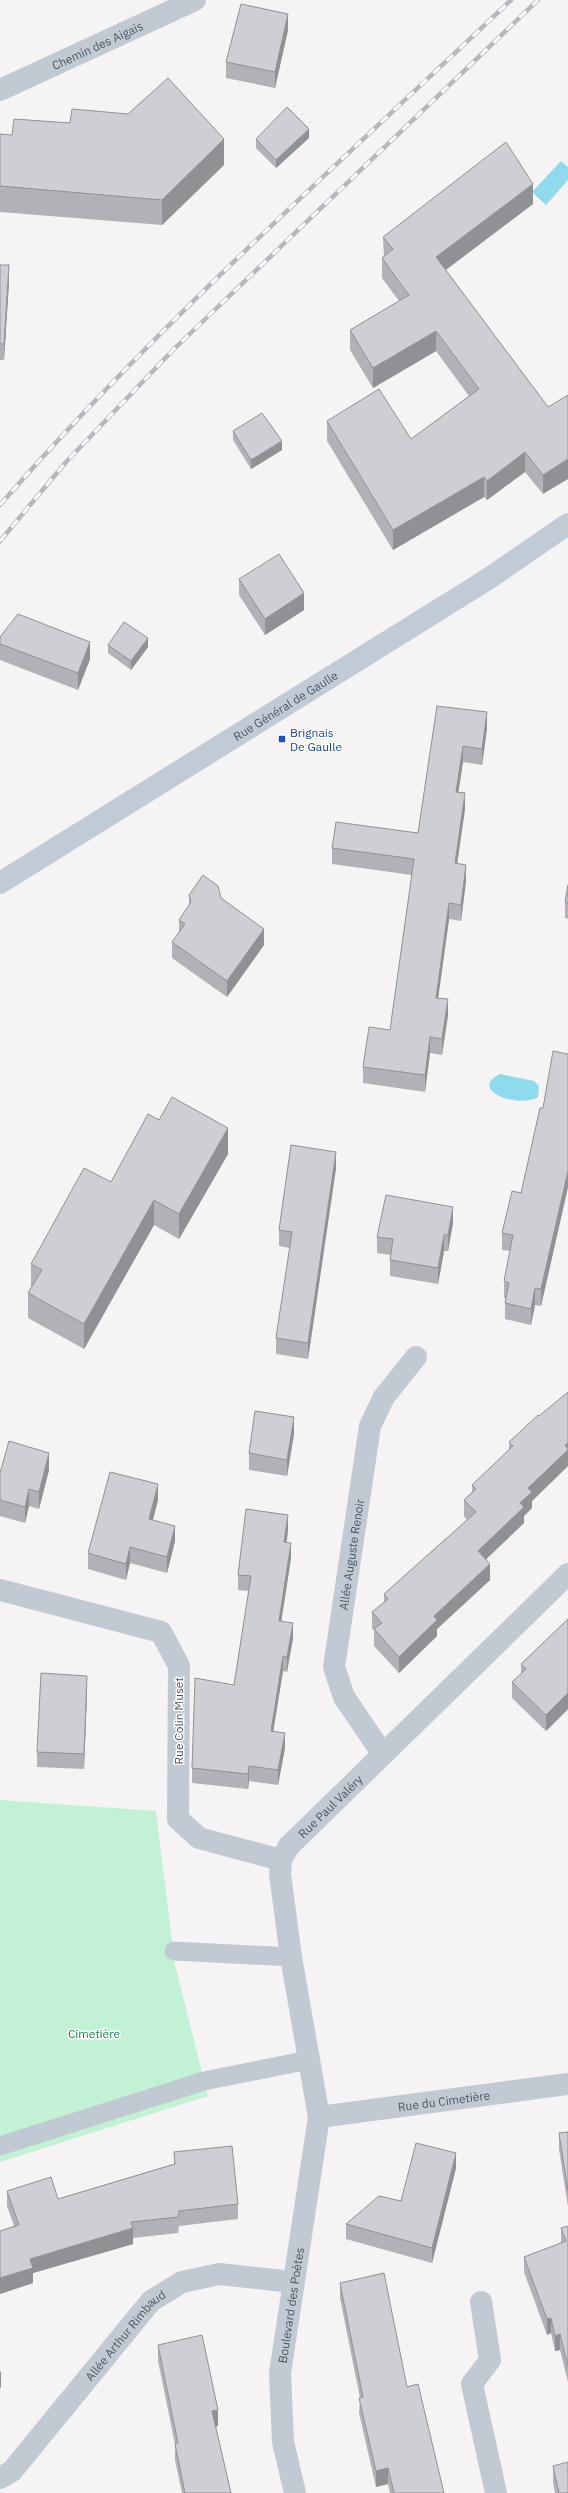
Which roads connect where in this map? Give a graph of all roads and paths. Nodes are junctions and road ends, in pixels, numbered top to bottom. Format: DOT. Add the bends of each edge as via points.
graph roads {
  1 [pos="195,0"];
  2 [pos="0,90"];
  3 [pos="568,524"];
  4 [pos="0,883"];
  5 [pos="416,1357"];
  6 [pos="568,1574"];
  7 [pos="0,1590"];
  8 [pos="382,1753"];
  9 [pos="281,1860"];
  10 [pos="174,1951"];
  11 [pos="291,1957"];
  12 [pos="309,2060"];
  13 [pos="568,2084"];
  14 [pos="319,2117"];
  15 [pos="0,2146"];
  16 [pos="293,2282"];
  17 [pos="481,2302"];
  18 [pos="0,2478"];
  19 [pos="295,2493"];
  20 [pos="496,2493"];
  1 -- 2 [label="street, Chemin des Aigais"];
  3 -- 4 [label="main road, Rue Général de Gaulle" via="488,579"];
  5 -- 8 [label="street, Allée Auguste Renoir" via="384,1397 370,1426 334,1667 344,1698"];
  6 -- 8 [label="street, Rue Paul Valéry"];
  7 -- 9 [label="street, Rue Colin Muset" via="161,1632 179,1666 178,1818 199,1838"];
  8 -- 9 [label="street, Rue Paul Valéry" via="289,1846"];
  9 -- 11 [label="street" via="280,1874"];
  10 -- 11 [label="lane"];
  11 -- 12 [label="street"];
  12 -- 14 [label="street"];
  12 -- 15 [label="lane" via="204,2081"];
  13 -- 14 [label="street, Rue du Cimetière"];
  14 -- 16 [label="street, Boulevard des Poètes"];
  16 -- 18 [label="street, Allée Arthur Rimbaud" via="219,2274 182,2282 151,2301 12,2471"];
  16 -- 19 [label="street, Boulevard des Poètes" via="280,2373 283,2442"];
  17 -- 20 [label="street" via="490,2360 472,2384"];
}
